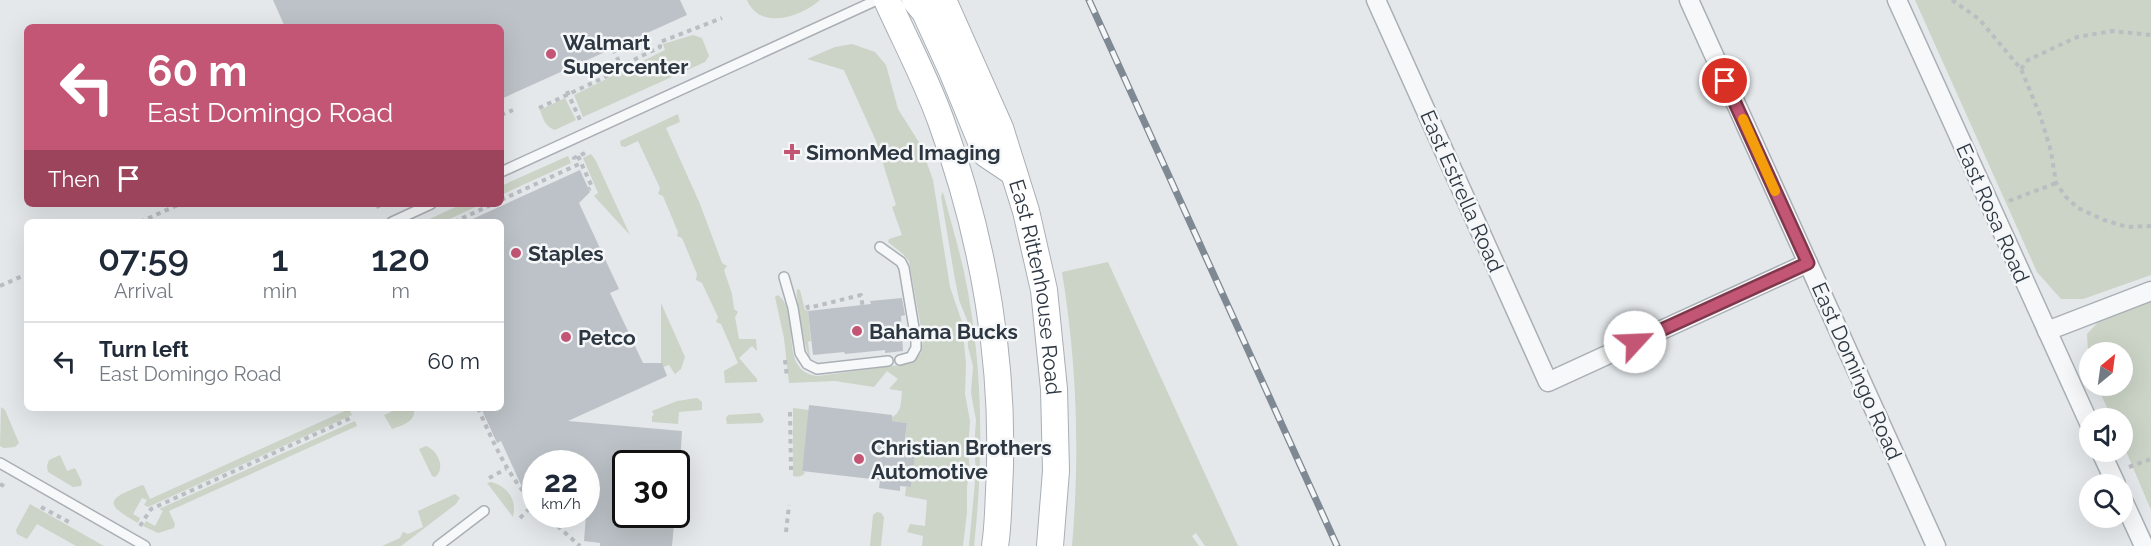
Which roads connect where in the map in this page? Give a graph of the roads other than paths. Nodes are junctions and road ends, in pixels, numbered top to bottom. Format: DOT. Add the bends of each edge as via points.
graph roads {
  1 [pos="877,0"];
  2 [pos="887,0"];
  3 [pos="915,0"];
  4 [pos="943,0"];
  5 [pos="1376,0"];
  6 [pos="1689,0"];
  7 [pos="1896,0"];
  8 [pos="504,171"];
  9 [pos="1013,171"];
  10 [pos="424,207"];
  11 [pos="398,219"];
  12 [pos="880,247"];
  13 [pos="1808,263"];
  14 [pos="784,277"];
  15 [pos="2151,291"];
  16 [pos="2047,331"];
  17 [pos="900,360"];
  18 [pos="888,361"];
  19 [pos="2082,408"];
  20 [pos="0,463"];
  21 [pos="484,511"];
  22 [pos="2133,522"];
  23 [pos="145,546"];
  24 [pos="438,546"];
  25 [pos="995,546"];
  26 [pos="1050,546"];
  27 [pos="1936,546"];
  28 [pos="2144,546"];
  1 -- 8 [label="lane"];
  2 -- 25 [label="main road" via="940,119 964,192 984,274 997,362 1002,442"];
  3 -- 9 [label="main road" via="930,22 986,154"];
  4 -- 9 [label="main road, East Rittenhouse Road" via="1000,128"];
  5 -- 13 [label="street, East Estrella Road" via="1548,382"];
  6 -- 13 [label="street, East Domingo Road"];
  7 -- 16 [label="street, East Rosa Road"];
  9 -- 26 [label="main road, East Rittenhouse Road" via="1044,290 1054,389 1056,471"];
  10 -- 11 [label="lane"];
  12 -- 17 [label="lane" via="904,268 916,344 911,357"];
  13 -- 27 [label="street, East Domingo Road"];
  14 -- 18 [label="lane" via="800,353 807,364 817,369"];
  15 -- 16 [label="street"];
  16 -- 19 [label="street, East Rosa Road"];
  20 -- 23 [label="lane"];
  21 -- 24 [label="lane"];
  22 -- 28 [label="street"];
}
